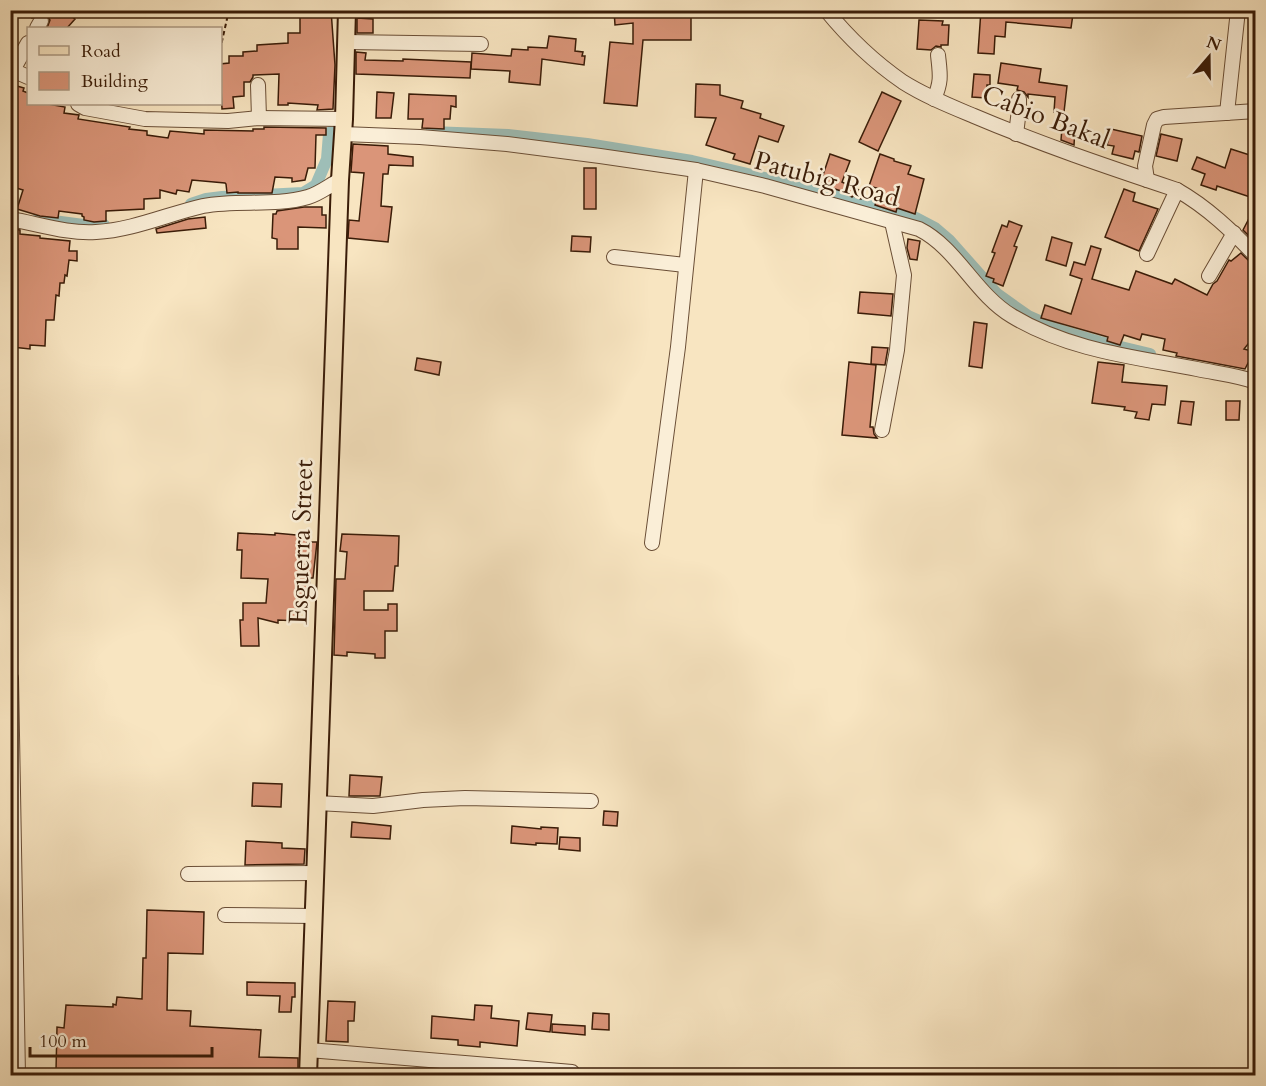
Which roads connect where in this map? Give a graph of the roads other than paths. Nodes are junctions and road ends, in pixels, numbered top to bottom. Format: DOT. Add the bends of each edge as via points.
graph roads {
  1 [pos="346,10"];
  2 [pos="826,10"];
  3 [pos="1238,10"];
  4 [pos="346,42"];
  5 [pos="481,44"];
  6 [pos="27,45"];
  7 [pos="938,55"];
  8 [pos="12,69"];
  9 [pos="27,76"];
  10 [pos="258,85"];
  11 [pos="934,99"];
  12 [pos="1019,99"];
  13 [pos="80,105"];
  14 [pos="1256,111"];
  15 [pos="1227,113"];
  16 [pos="259,118"];
  17 [pos="343,127"];
  18 [pos="1016,134"];
  19 [pos="696,170"];
  20 [pos="340,180"];
  21 [pos="1147,180"];
  22 [pos="1177,190"];
  23 [pos="10,219"];
  24 [pos="892,222"];
  25 [pos="1234,233"];
  26 [pos="1147,254"];
  27 [pos="614,256"];
  28 [pos="1256,256"];
  29 [pos="685,265"];
  30 [pos="1209,276"];
  31 [pos="1256,382"];
  32 [pos="882,430"];
  33 [pos="652,543"];
  34 [pos="11,678"];
  35 [pos="591,801"];
  36 [pos="317,803"];
  37 [pos="12,857"];
  38 [pos="315,873"];
  39 [pos="188,874"];
  40 [pos="225,915"];
  41 [pos="313,916"];
  42 [pos="309,1050"];
  43 [pos="572,1072"];
  44 [pos="18,1076"];
  45 [pos="308,1076"];
  1 -- 4 [label="main road, Esguerra Street"];
  2 -- 11 [label="street, Cabio Bakal" via="881,65"];
  3 -- 15 [label="street"];
  4 -- 5 [label="street"];
  4 -- 17 [label="main road, Esguerra Street"];
  6 -- 8 [label="street"];
  7 -- 11 [label="street" via="940,78"];
  8 -- 9 [label="street"];
  10 -- 16 [label="street"];
  11 -- 18 [label="street, Cabio Bakal"];
  12 -- 18 [label="street"];
  13 -- 16 [label="street, Patubig Road" via="145,119"];
  14 -- 15 [label="street"];
  15 -- 21 [label="street" via="1157,119 1145,166"];
  16 -- 17 [label="street, Patubig Road"];
  17 -- 19 [label="street, Patubig Road"];
  17 -- 20 [label="main road, Esguerra Street"];
  18 -- 21 [label="street, Cabio Bakal"];
  19 -- 24 [label="street, Patubig Road"];
  19 -- 29 [label="street"];
  20 -- 23 [label="street" via="310,197 204,206 116,230 74,231"];
  20 -- 36 [label="main road, Esguerra Street"];
  21 -- 22 [label="street, Cabio Bakal"];
  22 -- 25 [label="street, Cabio Bakal"];
  22 -- 26 [label="street"];
  24 -- 31 [label="street, Patubig Road" via="928,233 993,301 1011,316 1038,329 1097,350"];
  24 -- 32 [label="street" via="904,275 897,350"];
  25 -- 28 [label="street, Cabio Bakal"];
  25 -- 30 [label="street"];
  27 -- 29 [label="street"];
  29 -- 33 [label="street"];
  34 -- 37 [label="street"];
  35 -- 36 [label="street" via="465,798 373,806"];
  36 -- 38 [label="main road, Esguerra Street"];
  37 -- 44 [label="street"];
  38 -- 39 [label="street"];
  38 -- 41 [label="main road, Esguerra Street"];
  40 -- 41 [label="street"];
  41 -- 42 [label="main road, Esguerra Street"];
  42 -- 43 [label="street"];
  42 -- 45 [label="main road, Esguerra Street"];
}
